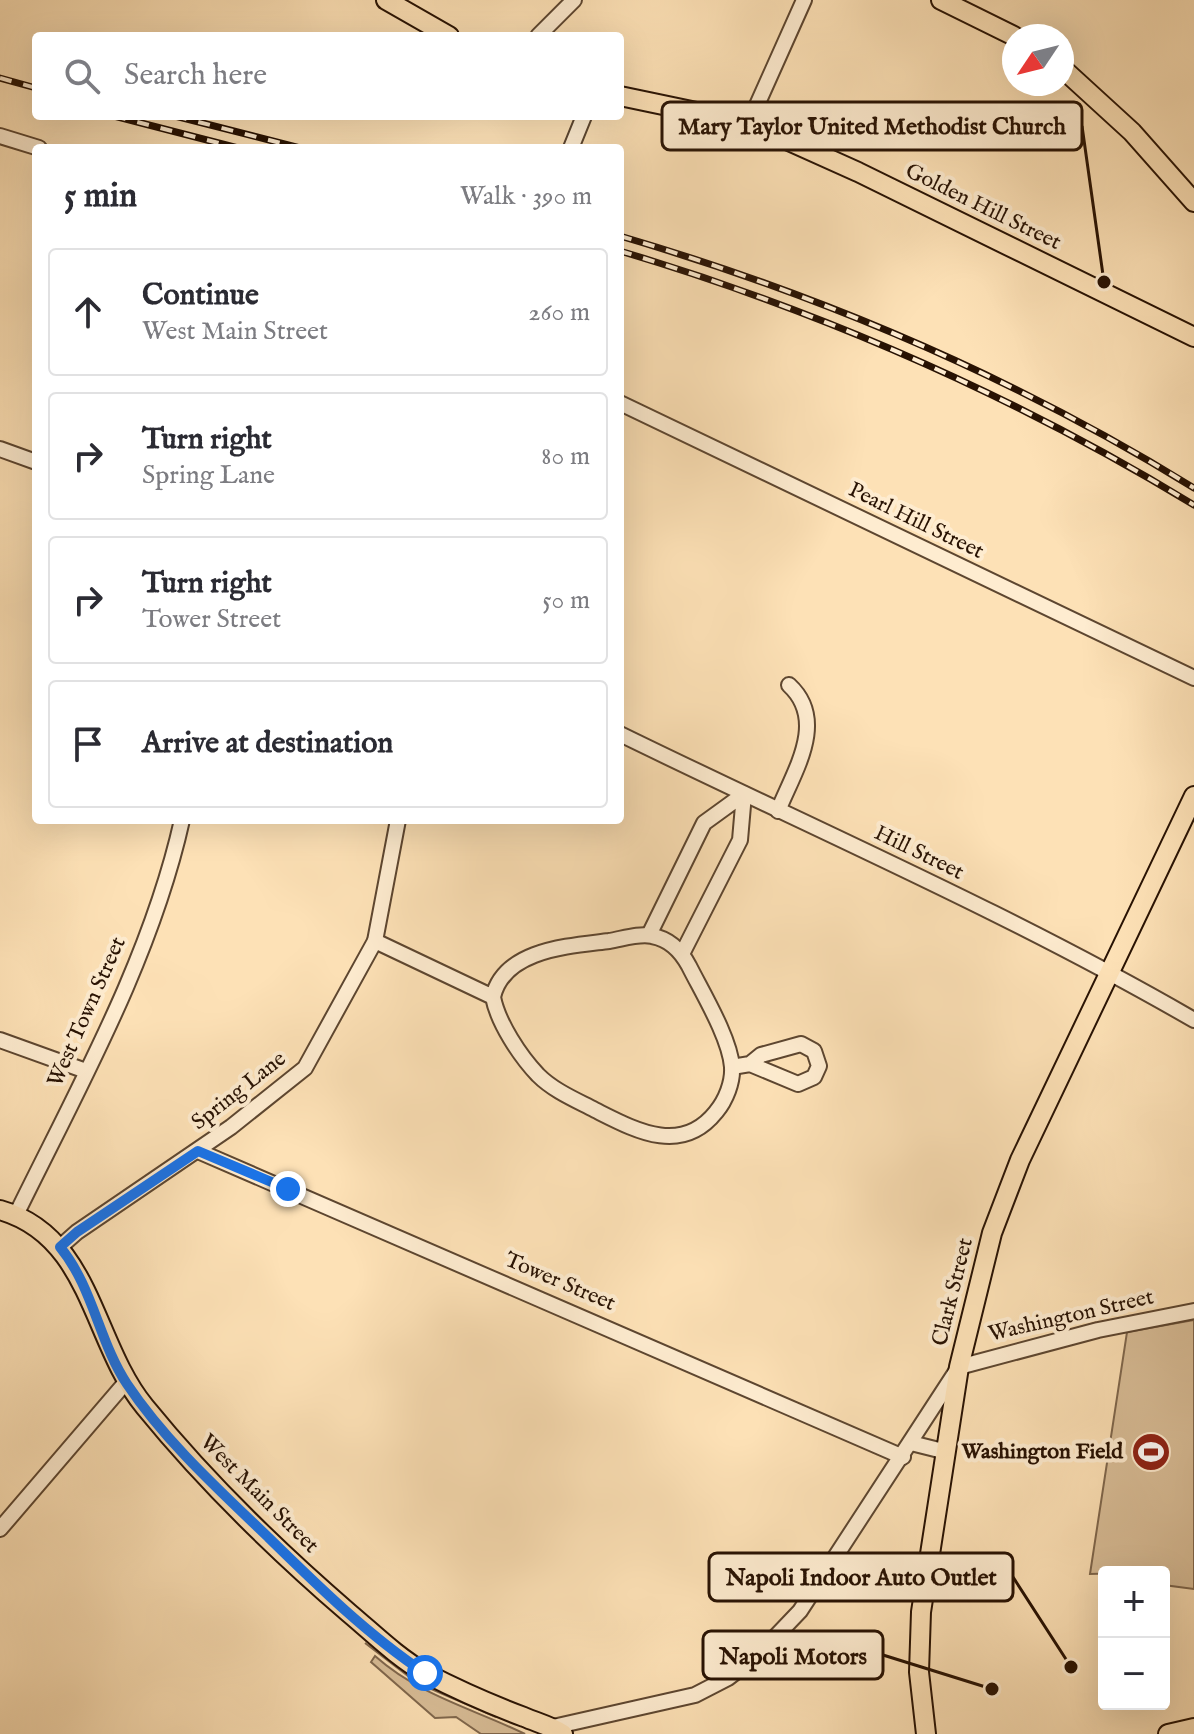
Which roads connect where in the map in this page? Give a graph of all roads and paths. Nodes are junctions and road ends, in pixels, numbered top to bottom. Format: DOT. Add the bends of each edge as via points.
graph roads {
  1 [pos="386,0"];
  2 [pos="574,0"];
  3 [pos="804,0"];
  4 [pos="941,0"];
  5 [pos="1002,30"];
  6 [pos="442,32"];
  7 [pos="542,32"];
  8 [pos="1074,79"];
  9 [pos="624,97"];
  10 [pos="582,120"];
  11 [pos="749,123"];
  12 [pos="0,136"];
  13 [pos="573,144"];
  14 [pos="32,146"];
  15 [pos="1194,202"];
  16 [pos="1194,337"];
  17 [pos="624,405"];
  18 [pos="0,449"];
  19 [pos="32,461"];
  20 [pos="1194,678"];
  21 [pos="789,685"];
  22 [pos="624,736"];
  23 [pos="744,794"];
  24 [pos="1194,796"];
  25 [pos="778,811"];
  26 [pos="181,824"];
  27 [pos="397,824"];
  28 [pos="649,935"];
  29 [pos="375,941"];
  30 [pos="682,954"];
  31 [pos="1109,971"];
  32 [pos="493,997"];
  33 [pos="1194,1020"];
  34 [pos="0,1040"];
  35 [pos="750,1064"];
  36 [pos="732,1067"];
  37 [pos="86,1071"];
  38 [pos="198,1151"];
  39 [pos="8,1212"];
  40 [pos="60,1247"];
  41 [pos="1194,1311"];
  42 [pos="959,1367"];
  43 [pos="126,1382"];
  44 [pos="911,1443"];
  45 [pos="947,1452"];
  46 [pos="903,1457"];
  47 [pos="0,1529"];
  48 [pos="1194,1728"];
  49 [pos="558,1731"];
  50 [pos="926,1734"];
  51 [pos="1168,1734"];
  1 -- 6 [label="main road"];
  2 -- 7 [label="street"];
  3 -- 11 [label="street"];
  4 -- 5 [label="main road"];
  8 -- 15 [label="main road" via="1132,132"];
  9 -- 11 [label="main road, Golden Hill Street"];
  10 -- 13 [label="street"];
  11 -- 16 [label="main road, Golden Hill Street"];
  12 -- 14 [label="street"];
  17 -- 20 [label="street, Pearl Hill Street"];
  18 -- 19 [label="street"];
  21 -- 25 [label="street" via="806,706 808,734"];
  22 -- 23 [label="street, Hill Street"];
  23 -- 25 [label="street, Hill Street"];
  23 -- 28 [label="street" via="704,823"];
  23 -- 30 [label="street" via="740,840"];
  24 -- 31 [label="main road, Clark Street"];
  25 -- 31 [label="street, Hill Street"];
  26 -- 37 [label="street, West Town Street" via="158,901"];
  27 -- 29 [label="street, Spring Lane"];
  28 -- 30 [label="street"];
  28 -- 32 [label="street" via="540,953 506,972"];
  29 -- 32 [label="street"];
  29 -- 38 [label="street, Spring Lane" via="305,1068"];
  30 -- 36 [label="street"];
  31 -- 33 [label="street, Hill Street"];
  31 -- 42 [label="main road, Clark Street" via="1003,1200"];
  32 -- 36 [label="street" via="538,1075 562,1093 649,1135 675,1136 709,1120 725,1098"];
  34 -- 37 [label="street"];
  35 -- 36 [label="street"];
  37 -- 39 [label="street, West Town Street"];
  38 -- 40 [label="street, Spring Lane"];
  38 -- 46 [label="street, Tower Street"];
  39 -- 40 [label="main road, West Main Street"];
  40 -- 43 [label="main road, West Main Street" via="76,1270"];
  41 -- 42 [label="street, Washington Street"];
  42 -- 44 [label="street, Clark Street"];
  42 -- 45 [label="main road"];
  43 -- 47 [label="street"];
  43 -- 49 [label="main road, West Main Street" via="236,1507 399,1656 425,1673"];
  44 -- 45 [label="street"];
  44 -- 46 [label="street, Clark Street"];
  45 -- 50 [label="main road" via="921,1612 919,1672"];
  46 -- 49 [label="street, Clark Street" via="800,1611 744,1668 695,1695"];
  48 -- 51 [label="main road"];
}
